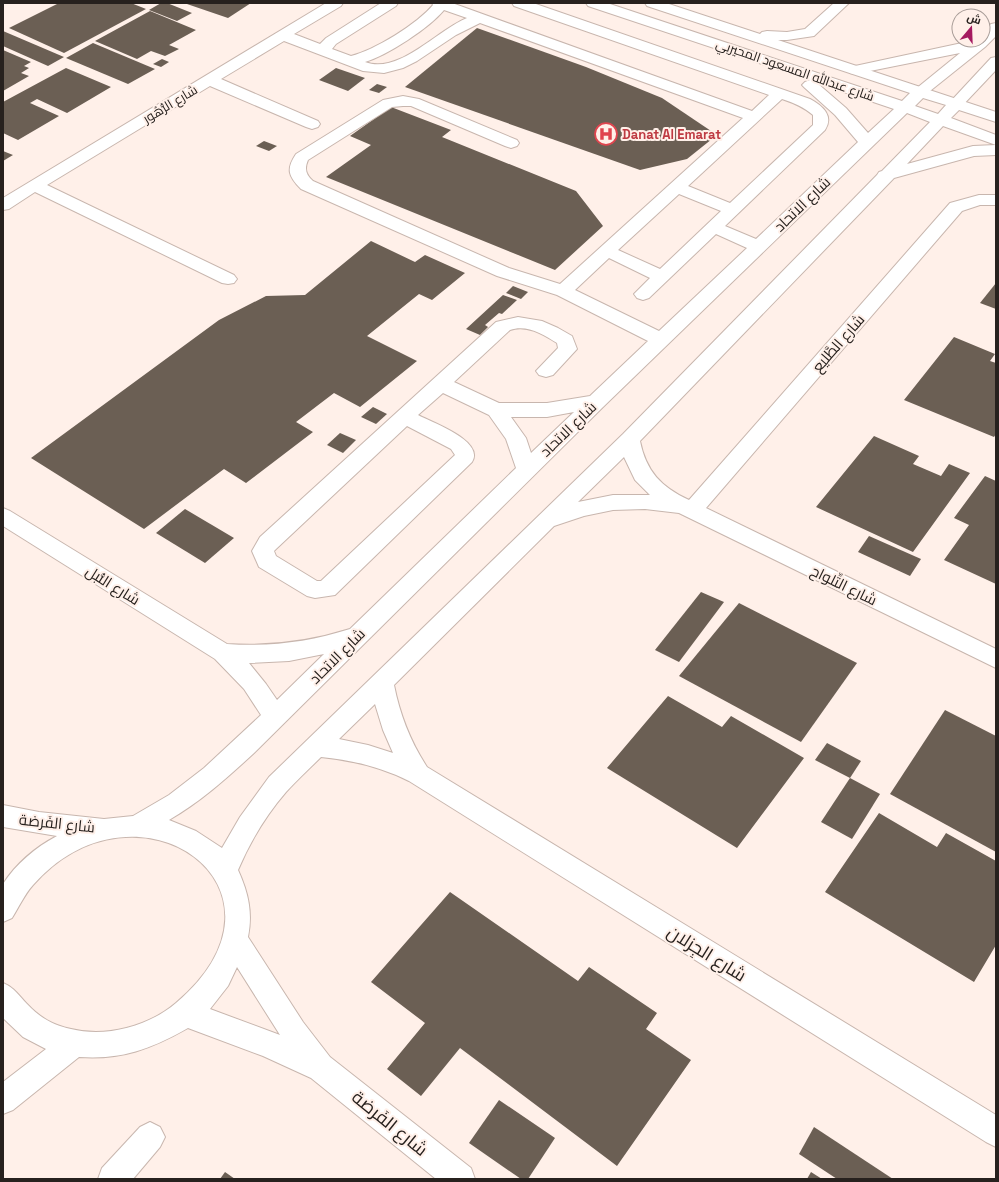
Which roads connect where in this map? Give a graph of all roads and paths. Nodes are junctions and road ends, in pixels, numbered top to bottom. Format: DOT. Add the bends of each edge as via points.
graph roads {
  1 [pos="336,3"];
  2 [pos="391,3"];
  3 [pos="519,3"];
  4 [pos="593,3"];
  5 [pos="652,3"];
  6 [pos="842,3"];
  7 [pos="447,4"];
  8 [pos="478,18"];
  9 [pos="809,33"];
  10 [pos="747,34"];
  11 [pos="283,35"];
  12 [pos="961,48"];
  13 [pos="975,48"];
  14 [pos="322,50"];
  15 [pos="821,59"];
  16 [pos="996,60"];
  17 [pos="350,61"];
  18 [pos="777,64"];
  19 [pos="855,70"];
  20 [pos="991,77"];
  21 [pos="209,80"];
  22 [pos="399,83"];
  23 [pos="920,92"];
  24 [pos="780,93"];
  25 [pos="956,104"];
  26 [pos="904,107"];
  27 [pos="755,117"];
  28 [pos="996,117"];
  29 [pos="939,120"];
  30 [pos="312,124"];
  31 [pos="996,140"];
  32 [pos="866,142"];
  33 [pos="511,143"];
  34 [pos="996,150"];
  35 [pos="886,175"];
  36 [pos="35,186"];
  37 [pos="677,187"];
  38 [pos="996,200"];
  39 [pos="3,205"];
  40 [pos="732,210"];
  41 [pos="714,227"];
  42 [pos="758,246"];
  43 [pos="607,251"];
  44 [pos="662,276"];
  45 [pos="228,279"];
  46 [pos="563,291"];
  47 [pos="643,294"];
  48 [pos="660,340"];
  49 [pos="546,371"];
  50 [pos="441,384"];
  51 [pos="596,402"];
  52 [pos="496,410"];
  53 [pos="406,417"];
  54 [pos="630,439"];
  55 [pos="527,469"];
  56 [pos="692,510"];
  57 [pos="3,516"];
  58 [pos="545,523"];
  59 [pos="358,635"];
  60 [pos="223,653"];
  61 [pos="996,659"];
  62 [pos="382,682"];
  63 [pos="274,718"];
  64 [pos="316,747"];
  65 [pos="418,774"];
  66 [pos="3,816"];
  67 [pos="138,826"];
  68 [pos="110,828"];
  69 [pos="225,869"];
  70 [pos="3,910"];
  71 [pos="235,939"];
  72 [pos="3,996"];
  73 [pos="186,1014"];
  74 [pos="74,1044"];
  75 [pos="320,1067"];
  76 [pos="3,1100"];
  77 [pos="996,1132"];
  78 [pos="150,1137"];
  79 [pos="113,1179"];
  80 [pos="460,1179"];
  1 -- 11 [label="street, شارع الزُّهُور"];
  2 -- 14 [label="street" via="331,41"];
  3 -- 24 [label="street"];
  4 -- 18 [label="street, شارع عبدالله المسعود المحيربي"];
  5 -- 10 [label="street, شارع عبدالله المسعود المحيربي"];
  6 -- 9 [label="street"];
  7 -- 8 [label="street"];
  7 -- 17 [label="street" via="380,50"];
  8 -- 22 [label="street" via="457,27"];
  8 -- 27 [label="street"];
  9 -- 10 [label="street" via="787,36"];
  9 -- 15 [label="street" via="811,44"];
  10 -- 15 [label="street, شارع عبدالله المسعود المحيربي"];
  11 -- 14 [label="street"];
  11 -- 21 [label="street, شارع الزُّهُور"];
  12 -- 19 [label="street"];
  13 -- 23 [label="street, شارع الاتحاد"];
  14 -- 17 [label="street"];
  15 -- 19 [label="street, شارع عبدالله المسعود المحيربي"];
  16 -- 20 [label="street"];
  17 -- 22 [label="street" via="376,70 391,68"];
  18 -- 26 [label="street, شارع عبدالله المسعود المحيربي"];
  18 -- 32 [label="street" via="801,78 822,95"];
  19 -- 23 [label="street, شارع عبدالله المسعود المحيربي"];
  20 -- 25 [label="street"];
  21 -- 30 [label="street"];
  21 -- 36 [label="street, شارع الزُّهُور"];
  22 -- 33 [label="street" via="414,102"];
  22 -- 46 [label="street" via="388,103 302,157 296,168 301,180 307,185 503,272"];
  23 -- 25 [label="street, شارع عبدالله المسعود المحيربي"];
  23 -- 26 [label="street, شارع الاتحاد"];
  24 -- 27 [label="street"];
  24 -- 40 [label="street" via="816,109 822,120 821,126"];
  25 -- 28 [label="street, شارع عبدالله المسعود المحيربي"];
  25 -- 29 [label="street"];
  26 -- 29 [label="street, شارع عبدالله المسعود المحيربي"];
  26 -- 32 [label="street, شارع الاتحاد"];
  27 -- 37 [label="street"];
  29 -- 31 [label="street, شارع عبدالله المسعود المحيربي"];
  29 -- 35 [label="street"];
  32 -- 42 [label="street, شارع الاتحاد"];
  34 -- 35 [label="street" via="973,152"];
  35 -- 54 [label="street"];
  36 -- 39 [label="street, شارع الزُّهُور"];
  36 -- 45 [label="street"];
  37 -- 40 [label="street"];
  37 -- 43 [label="street"];
  38 -- 56 [label="street, شارع الطَّليع" via="979,200 956,207"];
  40 -- 41 [label="street"];
  41 -- 42 [label="street"];
  41 -- 44 [label="street"];
  42 -- 48 [label="street, شارع الاتحاد"];
  43 -- 44 [label="street"];
  43 -- 46 [label="street"];
  44 -- 47 [label="street"];
  46 -- 48 [label="street"];
  48 -- 51 [label="street, شارع الاتحاد"];
  49 -- 50 [label="street" via="568,349 567,343 528,323 515,322 504,326"];
  50 -- 52 [label="street"];
  50 -- 53 [label="street"];
  51 -- 52 [label="street" via="547,410"];
  51 -- 55 [label="street, شارع الاتحاد"];
  52 -- 55 [label="street" via="516,438"];
  53 -- 53 [label="street" via="268,544 264,551 267,561 315,590 327,589 465,457 465,452 458,444"];
  54 -- 56 [label="street, شارع التِّلواح" via="632,456 640,472 653,487 671,500"];
  54 -- 58 [label="street"];
  55 -- 59 [label="street, شارع الاتحاد"];
  56 -- 58 [label="street, شارع التِّلواح" via="662,503 615,502 571,511"];
  56 -- 61 [label="street, شارع التِّلواح"];
  57 -- 60 [label="street, شارع النُّبل"];
  58 -- 62 [label="street"];
  59 -- 60 [label="street, شارع النُّبل" via="292,653 250,656"];
  59 -- 63 [label="street, شارع الاتحاد"];
  60 -- 63 [label="street, شارع النُّبل" via="252,682"];
  62 -- 64 [label="street"];
  62 -- 65 [label="street, شارع الجِزلان" via="397,739"];
  63 -- 67 [label="street, شارع الاتحاد" via="213,775 178,802"];
  64 -- 65 [label="street, شارع الجِزلان" via="338,748 372,755"];
  64 -- 69 [label="street" via="278,784 247,824"];
  65 -- 77 [label="street, شارع الجِزلان"];
  66 -- 68 [label="street, شارع الفَرضة" via="75,827"];
  67 -- 68 [label="street"];
  67 -- 69 [label="street" via="167,830 192,840 213,855"];
  68 -- 70 [label="street" via="83,836 56,850 23,879"];
  69 -- 71 [label="street" via="236,896 238,917"];
  71 -- 73 [label="street" via="226,966 209,992"];
  71 -- 75 [label="street, شارع الفَرضة" via="293,1031"];
  72 -- 74 [label="street" via="19,1018 44,1035"];
  73 -- 74 [label="street" via="160,1030 132,1041 103,1045"];
  73 -- 75 [label="street, شارع الفَرضة" via="270,1045"];
  74 -- 76 [label="street"];
  75 -- 80 [label="street, شارع الفَرضة"];
  78 -- 79 [label="street"];
}
